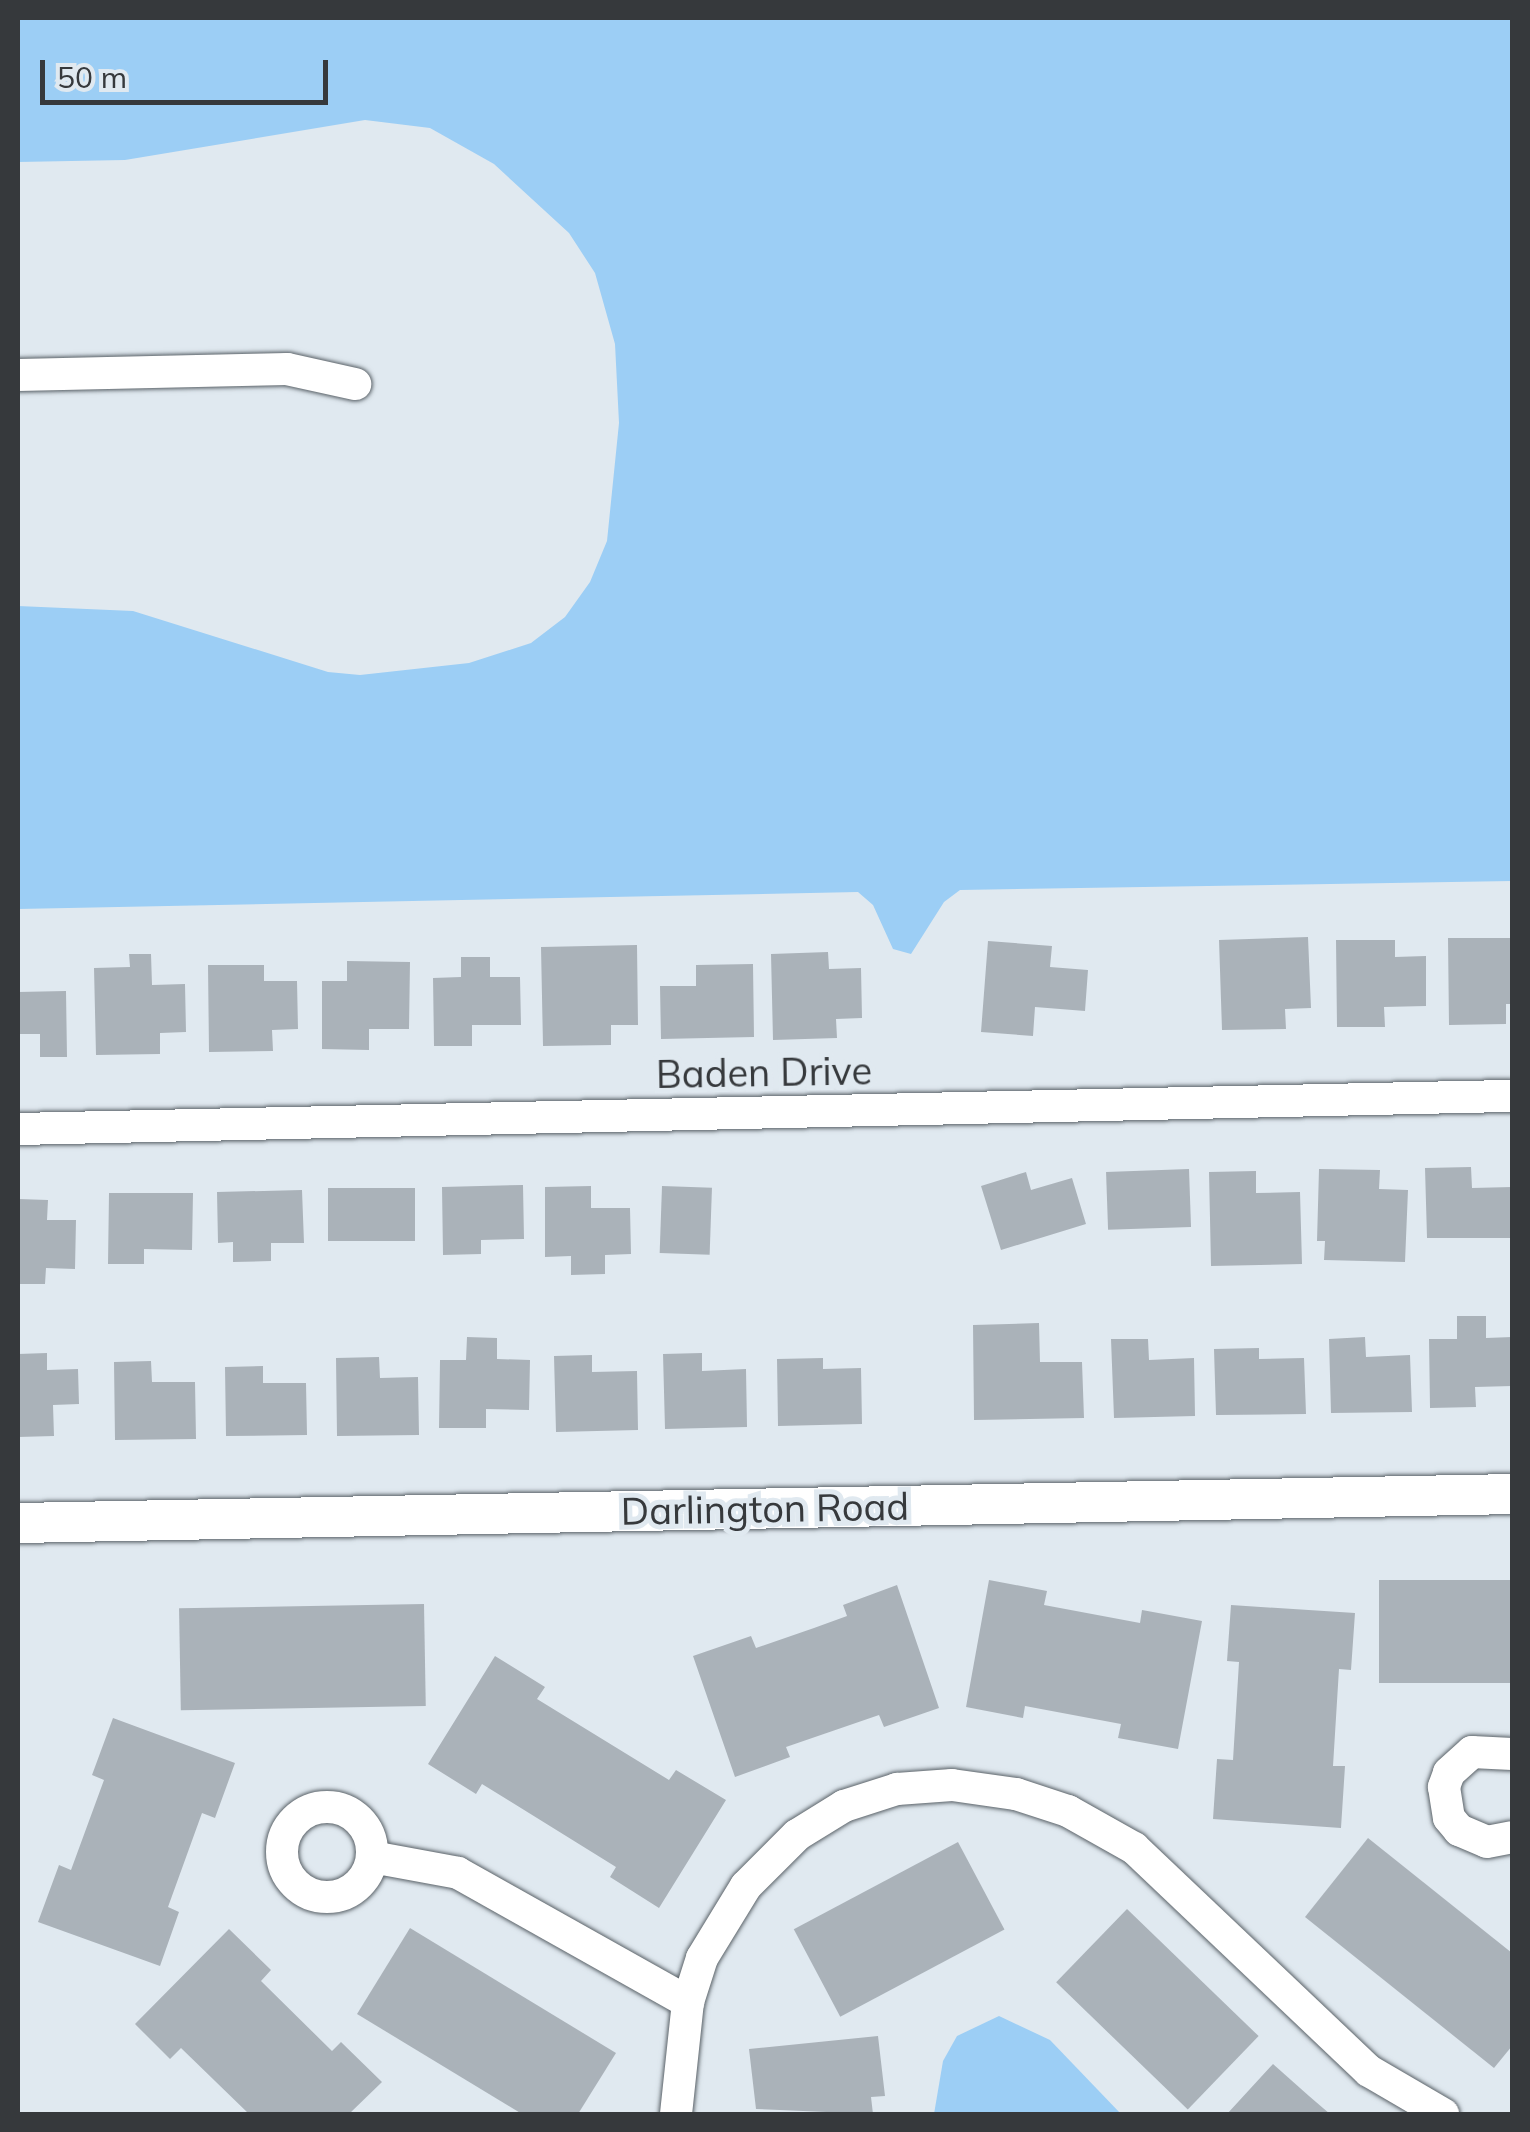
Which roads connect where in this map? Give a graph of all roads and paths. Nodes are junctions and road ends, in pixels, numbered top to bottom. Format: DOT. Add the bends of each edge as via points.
graph roads {
  1 [pos="18,374"];
  2 [pos="355,384"];
  3 [pos="1512,1096"];
  4 [pos="18,1129"];
  5 [pos="1512,1494"];
  6 [pos="18,1523"];
  7 [pos="1512,1754"];
  8 [pos="1512,1837"];
  9 [pos="372,1857"];
  10 [pos="688,2002"];
  11 [pos="676,2114"];
  12 [pos="1443,2114"];
  1 -- 2 [label="street" via="287,369"];
  3 -- 4 [label="street, Baden Drive"];
  5 -- 6 [label="street, Darlington Road"];
  7 -- 8 [label="street" via="1472,1752 1444,1788 1459,1830 1488,1842"];
  9 -- 10 [label="street" via="458,1873"];
  10 -- 11 [label="street"];
  10 -- 12 [label="street" via="722,1921 797,1836 844,1806 897,1790 972,1787 1068,1811 1134,1848 1369,2071"];
}
